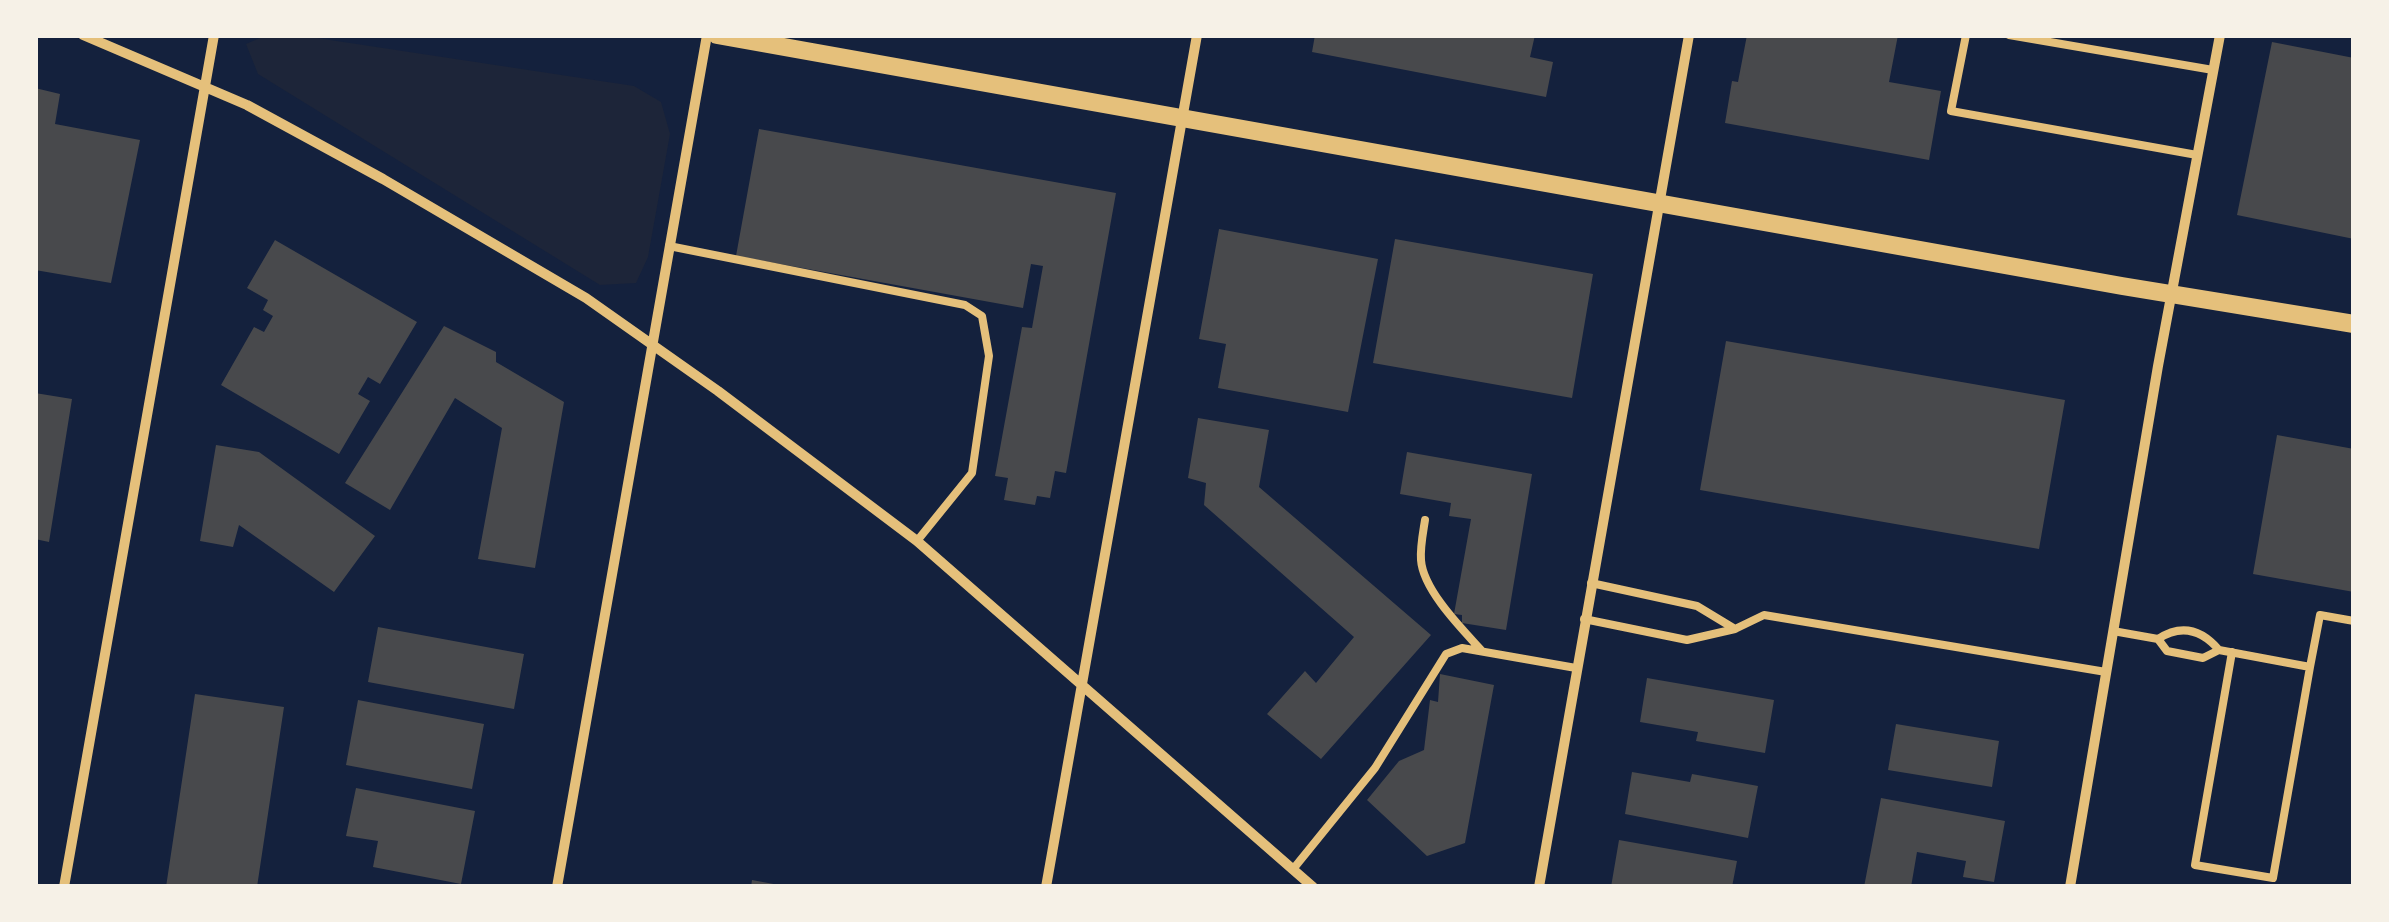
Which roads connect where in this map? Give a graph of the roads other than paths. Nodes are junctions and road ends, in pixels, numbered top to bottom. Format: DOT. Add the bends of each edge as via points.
graph roads {
  1 [pos="83,35"];
  2 [pos="214,35"];
  3 [pos="706,35"];
  4 [pos="717,35"];
  5 [pos="1198,35"];
  6 [pos="1689,35"];
  7 [pos="1966,35"];
  8 [pos="2009,35"];
  9 [pos="2220,35"];
  10 [pos="2213,70"];
  11 [pos="206,86"];
  12 [pos="1182,118"];
  13 [pos="2197,155"];
  14 [pos="1660,203"];
  15 [pos="669,246"];
  16 [pos="2172,294"];
  17 [pos="2354,324"];
  18 [pos="652,344"];
  19 [pos="1425,520"];
  20 [pos="916,541"];
  21 [pos="1591,582"];
  22 [pos="1584,619"];
  23 [pos="2354,621"];
  24 [pos="1735,629"];
  25 [pos="2113,631"];
  26 [pos="2158,639"];
  27 [pos="2219,650"];
  28 [pos="1482,651"];
  29 [pos="2232,652"];
  30 [pos="2310,667"];
  31 [pos="1576,668"];
  32 [pos="2106,672"];
  33 [pos="1082,685"];
  34 [pos="1294,868"];
  35 [pos="64,887"];
  36 [pos="557,887"];
  37 [pos="1046,887"];
  38 [pos="1313,887"];
  39 [pos="1539,887"];
  40 [pos="2070,887"];
  1 -- 11 [label="street"];
  2 -- 11 [label="street"];
  3 -- 15 [label="street"];
  4 -- 12 [label="street"];
  5 -- 12 [label="street"];
  6 -- 14 [label="street"];
  7 -- 13 [label="lane" via="1952,111"];
  8 -- 10 [label="lane"];
  9 -- 10 [label="street"];
  10 -- 13 [label="street"];
  11 -- 18 [label="street" via="384,179"];
  11 -- 35 [label="street"];
  12 -- 14 [label="street"];
  12 -- 33 [label="street"];
  13 -- 16 [label="street"];
  14 -- 16 [label="street"];
  14 -- 21 [label="street"];
  15 -- 18 [label="street"];
  15 -- 20 [label="lane" via="965,304 982,316 989,356 972,473"];
  16 -- 17 [label="street"];
  16 -- 25 [label="street"];
  18 -- 20 [label="street"];
  18 -- 36 [label="street"];
  19 -- 28 [label="lane" via="1425,578"];
  20 -- 33 [label="street"];
  21 -- 22 [label="street"];
  21 -- 24 [label="lane" via="1696,606"];
  22 -- 24 [label="lane" via="1687,640"];
  22 -- 31 [label="street"];
  23 -- 30 [label="lane" via="2320,615"];
  24 -- 32 [label="lane" via="1764,615"];
  25 -- 26 [label="lane"];
  25 -- 32 [label="street"];
  26 -- 27 [label="lane" via="2167,652 2198,658"];
  26 -- 27 [label="lane" via="2179,630 2207,636"];
  27 -- 29 [label="lane"];
  28 -- 31 [label="lane"];
  28 -- 34 [label="lane" via="1446,654 1375,768"];
  29 -- 30 [label="lane"];
  29 -- 30 [label="lane" via="2195,865 2273,878"];
  31 -- 39 [label="street"];
  32 -- 40 [label="street"];
  33 -- 34 [label="street"];
  33 -- 37 [label="street"];
  34 -- 38 [label="street"];
}
